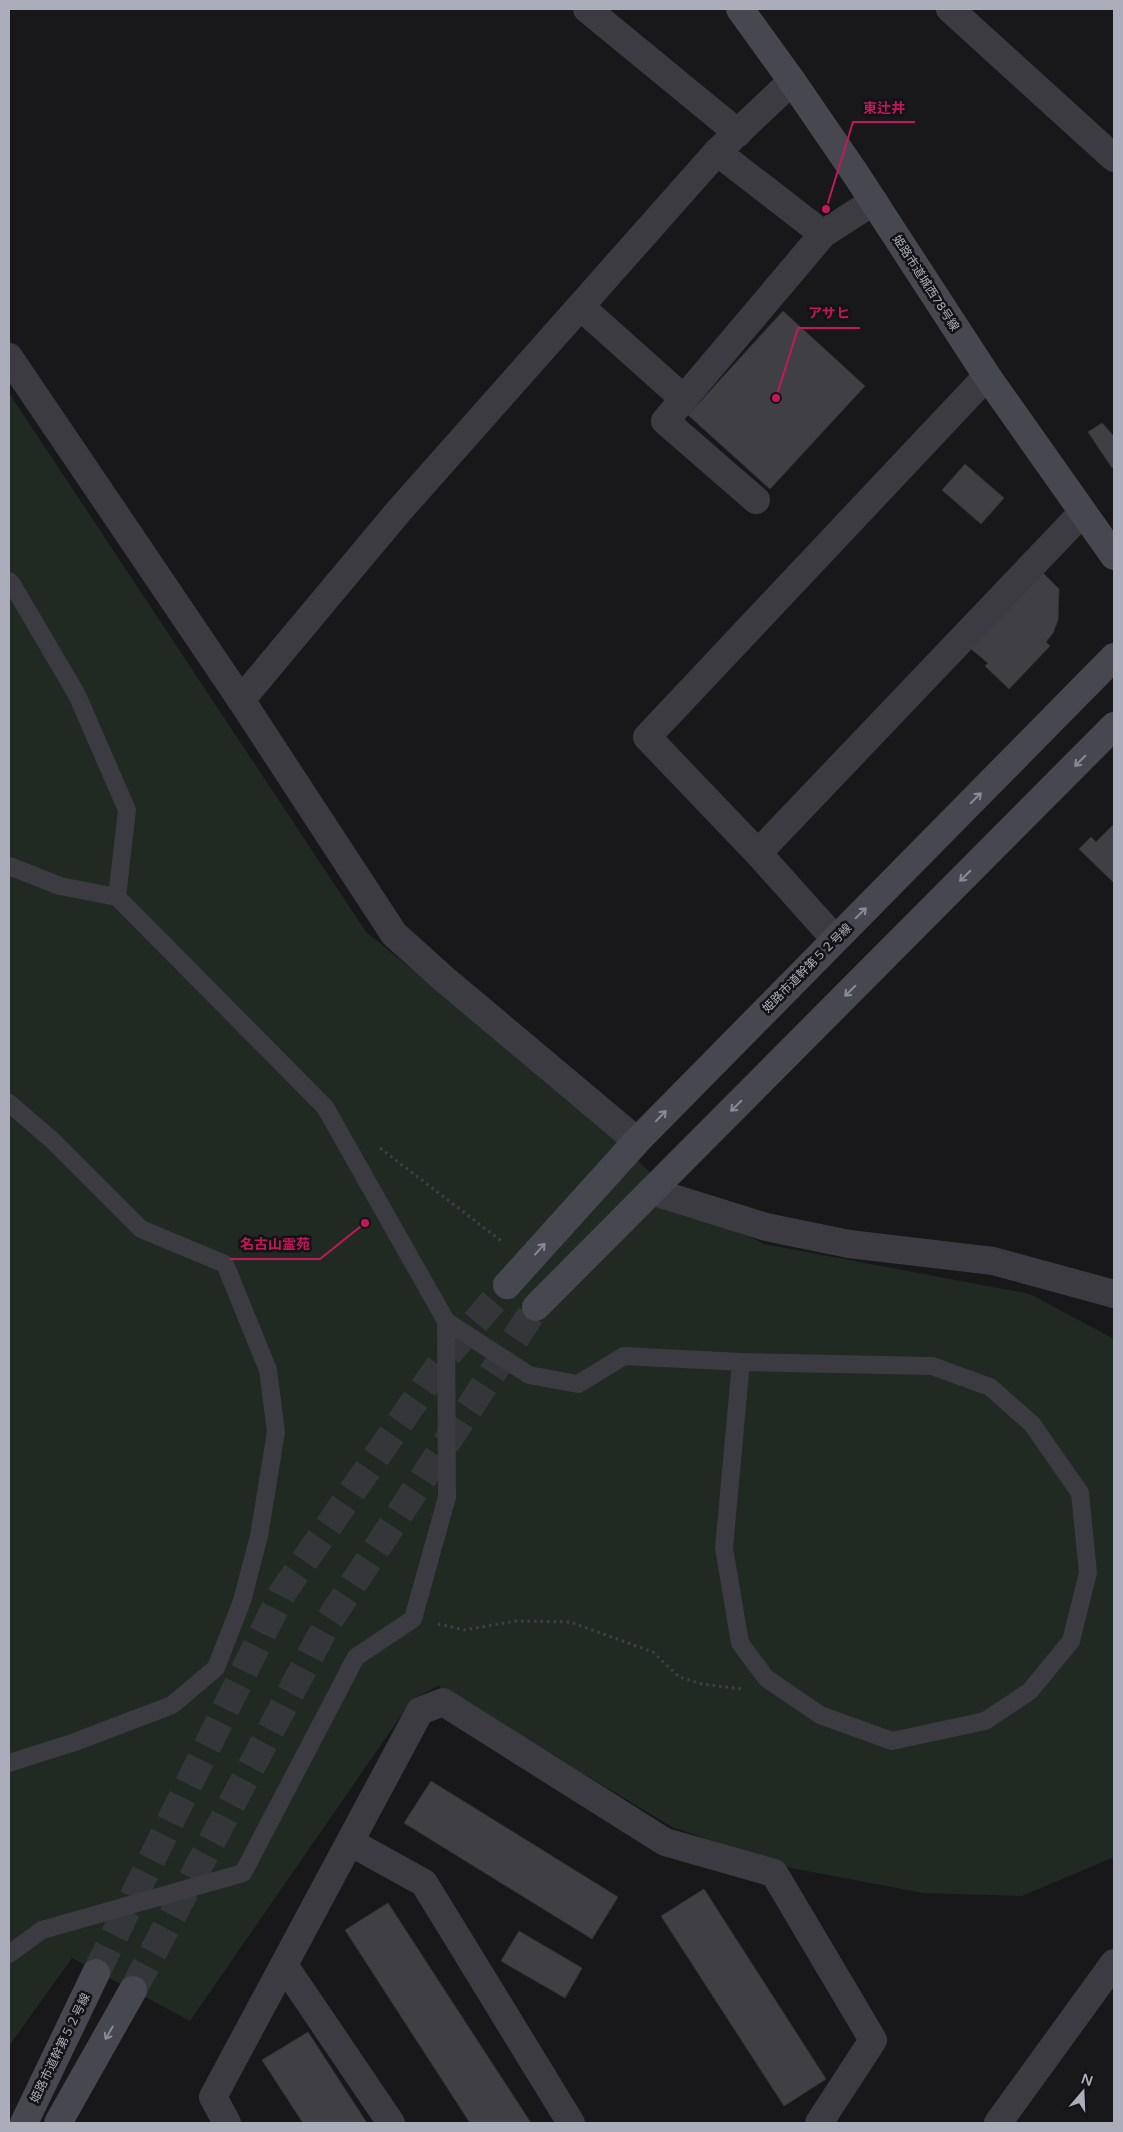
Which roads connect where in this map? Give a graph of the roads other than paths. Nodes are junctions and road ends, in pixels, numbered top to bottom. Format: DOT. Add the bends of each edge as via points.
graph roads {
  1 [pos="587,9"];
  2 [pos="740,9"];
  3 [pos="950,9"];
  4 [pos="792,81"];
  5 [pos="738,133"];
  6 [pos="718,152"];
  7 [pos="1114,158"];
  8 [pos="874,201"];
  9 [pos="823,234"];
  10 [pos="580,307"];
  11 [pos="9,357"];
  12 [pos="987,376"];
  13 [pos="684,399"];
  14 [pos="756,500"];
  15 [pos="1083,512"];
  16 [pos="1114,556"];
  17 [pos="9,581"];
  18 [pos="1114,657"];
  19 [pos="241,700"];
  20 [pos="1114,726"];
  21 [pos="758,853"];
  22 [pos="9,866"];
  23 [pos="117,897"];
  24 [pos="835,939"];
  25 [pos="9,1103"];
  26 [pos="637,1141"];
  27 [pos="651,1191"];
  28 [pos="507,1285"];
  29 [pos="1114,1294"];
  30 [pos="536,1307"];
  31 [pos="446,1321"];
  32 [pos="741,1362"];
  33 [pos="9,1762"];
  34 [pos="350,1842"];
  35 [pos="9,1954"];
  36 [pos="1114,1963"];
  37 [pos="284,1965"];
  38 [pos="96,1974"];
  39 [pos="133,1990"];
  40 [pos="24,2123"];
  41 [pos="58,2123"];
  42 [pos="227,2123"];
  43 [pos="391,2123"];
  44 [pos="571,2123"];
  45 [pos="819,2123"];
  46 [pos="998,2123"];
  1 -- 5 [label="street"];
  2 -- 4 [label="street, 姫路市道城西78号線"];
  3 -- 7 [label="street"];
  4 -- 5 [label="street"];
  4 -- 8 [label="street, 姫路市道城西78号線"];
  5 -- 6 [label="street"];
  6 -- 9 [label="street"];
  6 -- 10 [label="street"];
  8 -- 9 [label="street"];
  8 -- 12 [label="street, 姫路市道城西78号線"];
  9 -- 13 [label="street"];
  10 -- 13 [label="street"];
  10 -- 19 [label="street" via="398,512"];
  11 -- 19 [label="street"];
  12 -- 15 [label="street, 姫路市道城西78号線"];
  12 -- 21 [label="street" via="647,738"];
  13 -- 14 [label="street" via="665,421"];
  15 -- 16 [label="street, 姫路市道城西78号線"];
  15 -- 21 [label="street"];
  17 -- 23 [label="lane" via="77,695 127,810"];
  24 -- 18 [label="street, 姫路市道幹第５２号線, one-way"];
  19 -- 26 [label="street" via="394,934"];
  20 -- 27 [label="street, one-way"];
  21 -- 24 [label="street"];
  22 -- 23 [label="lane" via="60,886"];
  23 -- 31 [label="lane" via="325,1107"];
  26 -- 24 [label="street, 姫路市道幹第５２号線, one-way"];
  25 -- 33 [label="lane" via="53,1141 142,1229 225,1264 268,1370 276,1432 259,1536 242,1602 216,1668 172,1705 75,1742"];
  28 -- 26 [label="street, 姫路市道幹第５２号線, one-way"];
  27 -- 29 [label="street" via="766,1227 849,1244 993,1261"];
  27 -- 30 [label="street"];
  31 -- 32 [label="lane" via="529,1375 578,1384 624,1356"];
  31 -- 35 [label="lane" via="447,1496 413,1619 356,1657 243,1874 42,1930"];
  32 -- 32 [label="lane" via="724,1548 740,1643 766,1678 820,1715 892,1741 985,1721 1030,1691 1071,1641 1088,1573 1080,1493 1032,1424 990,1387 932,1366"];
  34 -- 37 [label="street"];
  34 -- 44 [label="street" via="424,1883"];
  34 -- 45 [label="street" via="420,1711 443,1702 665,1842 774,1874 873,2040"];
  36 -- 46 [label="street"];
  37 -- 42 [label="street" via="213,2097"];
  37 -- 43 [label="street"];
  38 -- 40 [label="street, 姫路市道幹第５２号線"];
  39 -- 41 [label="street, one-way"];
}
